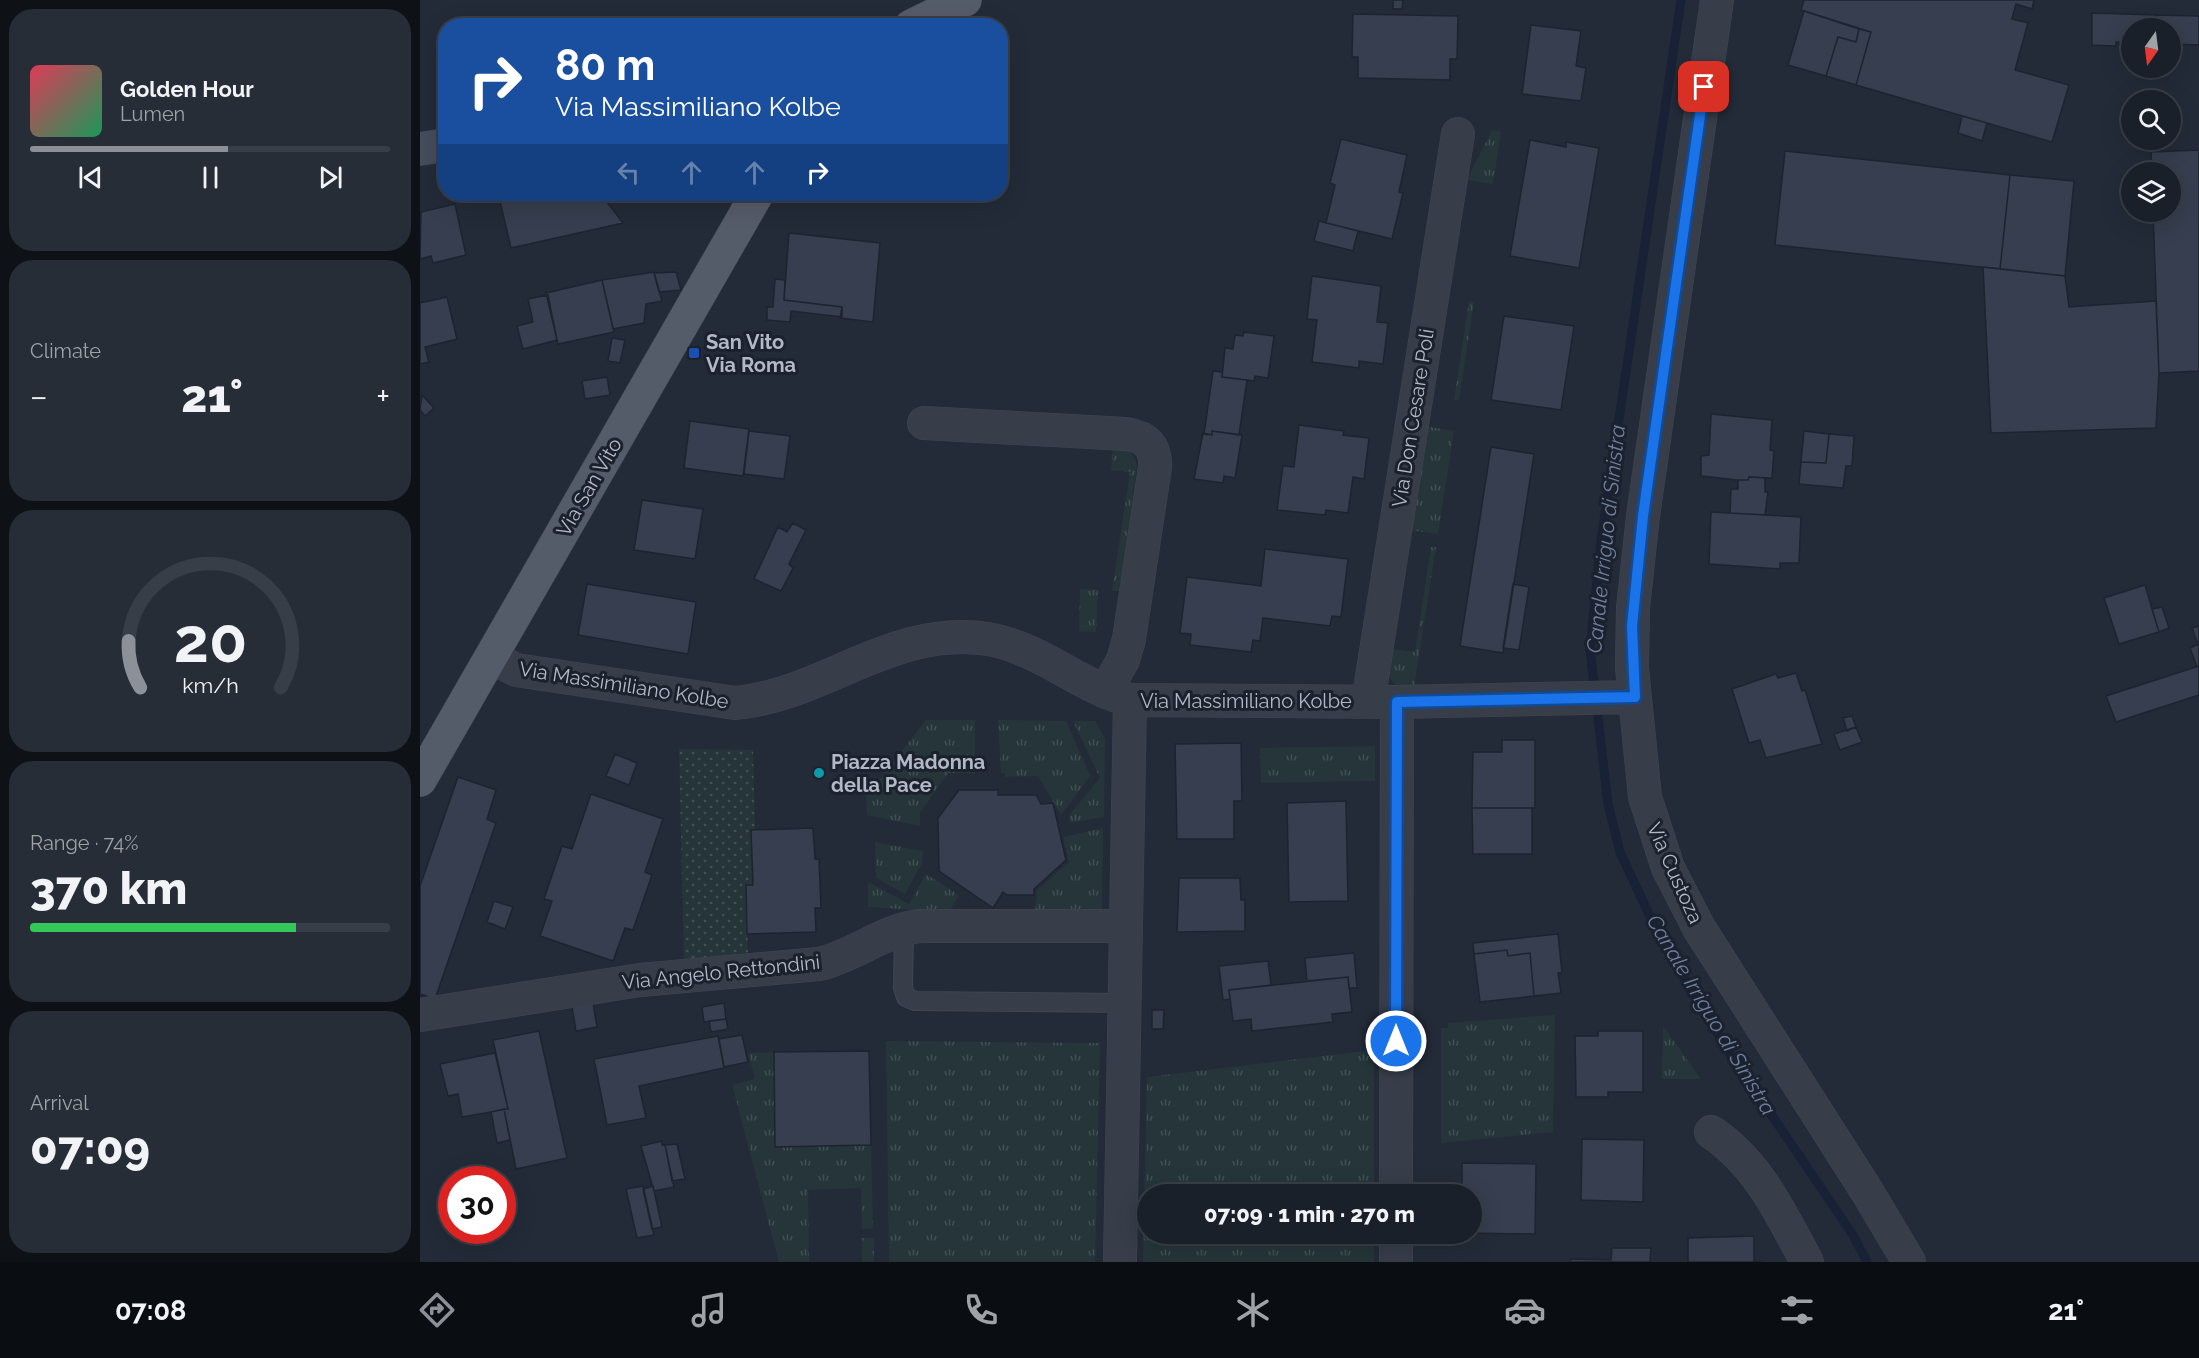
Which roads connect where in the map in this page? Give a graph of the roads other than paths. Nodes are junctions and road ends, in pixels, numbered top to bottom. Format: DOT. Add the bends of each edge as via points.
graph roads {
  1 [pos="964,0"];
  2 [pos="1717,0"];
  3 [pos="927,18"];
  4 [pos="1458,134"];
  5 [pos="438,147"];
  6 [pos="420,150"];
  7 [pos="753,201"];
  8 [pos="924,423"];
  9 [pos="491,657"];
  10 [pos="1118,696"];
  11 [pos="1625,697"];
  12 [pos="1383,702"];
  13 [pos="420,780"];
  14 [pos="1126,926"];
  15 [pos="904,929"];
  16 [pos="1125,1003"];
  17 [pos="420,1015"];
  18 [pos="1710,1132"];
  19 [pos="1396,1184"];
  20 [pos="1396,1244"];
  21 [pos="1120,1262"];
  22 [pos="1396,1262"];
  23 [pos="1807,1262"];
  24 [pos="1909,1262"];
  1 -- 3 [label="main road"];
  2 -- 11 [label="street, Via Custoza" via="1643,516"];
  4 -- 12 [label="street, Via Don Cesare Poli"];
  5 -- 6 [label="main road"];
  7 -- 9 [label="main road, Via San Vito"];
  8 -- 10 [label="street" via="1126,434 1141,438 1152,447 1155,467"];
  9 -- 10 [label="street, Via Massimiliano Kolbe" via="516,670 735,703 770,696 906,645 943,638 975,638 1034,653"];
  9 -- 13 [label="main road, Via San Vito"];
  10 -- 12 [label="street, Via Massimiliano Kolbe"];
  10 -- 14 [label="street"];
  11 -- 12 [label="street, Via Massimiliano Kolbe"];
  11 -- 24 [label="street, Via Custoza" via="1648,813 1679,891 1730,980"];
  12 -- 19 [label="street, Via Don Cesare Poli"];
  14 -- 15 [label="street, Via Angelo Rettondini"];
  14 -- 16 [label="street"];
  15 -- 16 [label="lane" via="903,988 906,997 915,1001"];
  15 -- 17 [label="street, Via Angelo Rettondini" via="819,964 640,980"];
  16 -- 21 [label="street"];
  18 -- 23 [label="street" via="1734,1148 1766,1188"];
  20 -- 22 [label="street"];
}
